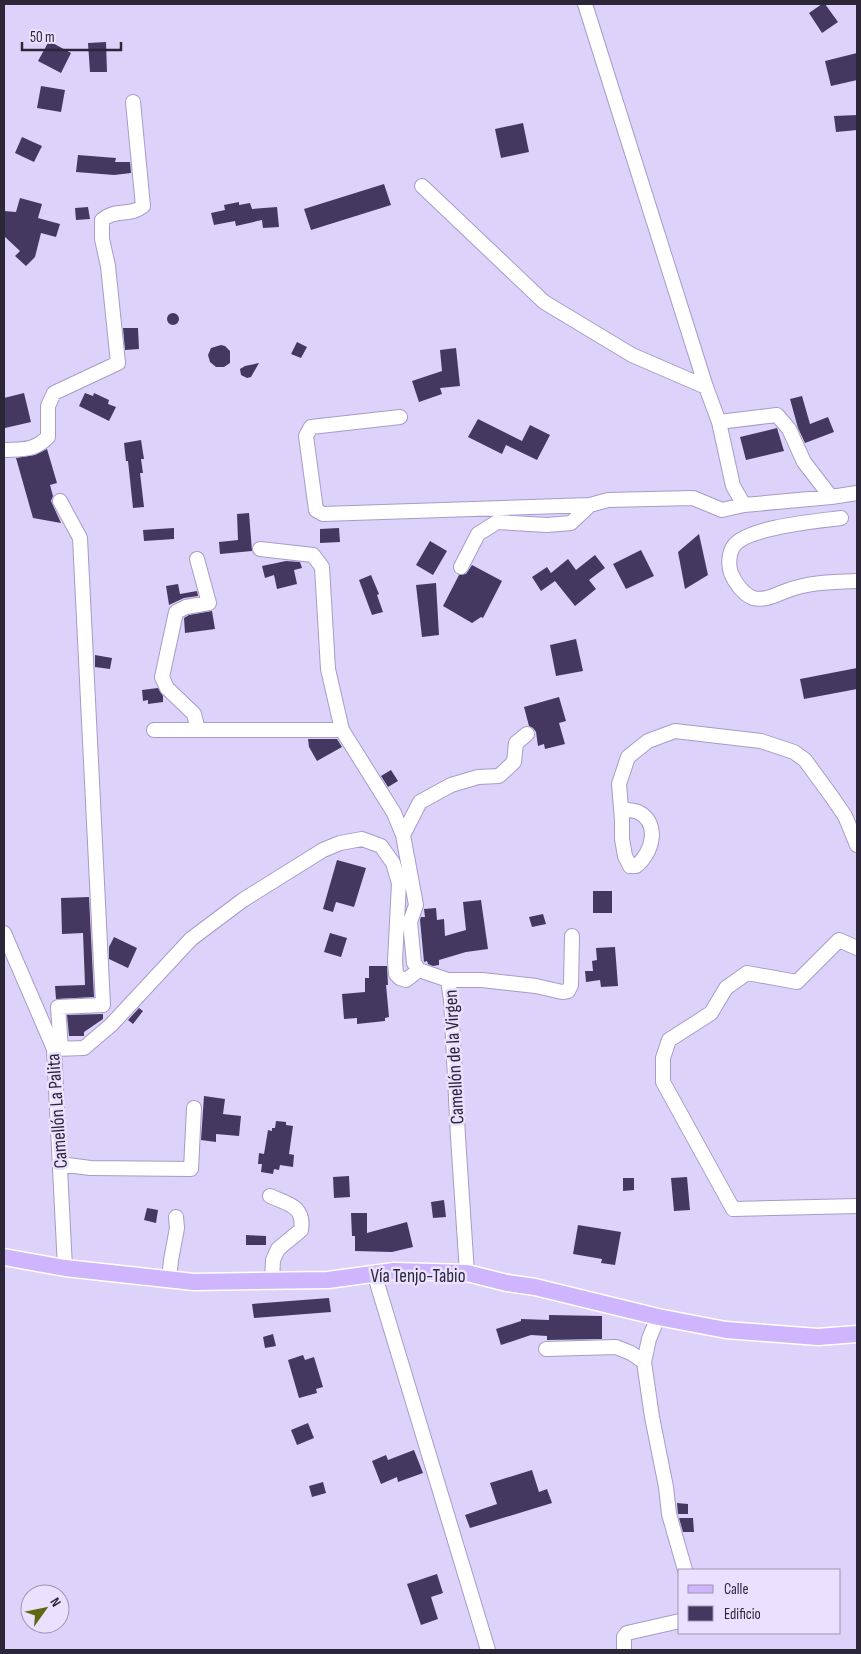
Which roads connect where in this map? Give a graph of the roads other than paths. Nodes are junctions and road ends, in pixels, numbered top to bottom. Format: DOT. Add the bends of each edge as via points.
graph roads {
  1 [pos="585,4"];
  2 [pos="133,102"];
  3 [pos="422,186"];
  4 [pos="706,387"];
  5 [pos="400,417"];
  6 [pos="719,422"];
  7 [pos="4,450"];
  8 [pos="857,493"];
  9 [pos="831,497"];
  10 [pos="60,501"];
  11 [pos="590,505"];
  12 [pos="744,505"];
  13 [pos="841,518"];
  14 [pos="260,549"];
  15 [pos="197,559"];
  16 [pos="461,567"];
  17 [pos="857,581"];
  18 [pos="154,730"];
  19 [pos="198,730"];
  20 [pos="342,730"];
  21 [pos="527,734"];
  22 [pos="622,809"];
  23 [pos="403,835"];
  24 [pos="857,845"];
  25 [pos="4,933"];
  26 [pos="572,936"];
  27 [pos="857,948"];
  28 [pos="419,970"];
  29 [pos="448,980"];
  30 [pos="58,1049"];
  31 [pos="194,1108"];
  32 [pos="60,1164"];
  33 [pos="270,1196"];
  34 [pos="857,1206"];
  35 [pos="176,1217"];
  36 [pos="4,1257"];
  37 [pos="64,1268"];
  38 [pos="374,1273"];
  39 [pos="466,1273"];
  40 [pos="169,1280"];
  41 [pos="272,1281"];
  42 [pos="658,1318"];
  43 [pos="857,1334"];
  44 [pos="546,1349"];
  45 [pos="644,1362"];
  46 [pos="685,1569"];
  47 [pos="678,1621"];
  48 [pos="488,1650"];
  49 [pos="624,1650"];
  1 -- 4 [label="street"];
  2 -- 7 [label="street" via="143,206 138,211 109,214 102,220 118,363 54,393 48,406 48,437 39,445 29,449"];
  3 -- 4 [label="street" via="544,302 632,355"];
  4 -- 6 [label="street"];
  5 -- 11 [label="street" via="310,427 306,436 316,510 323,514"];
  6 -- 9 [label="street" via="776,415 789,429 804,462"];
  6 -- 12 [label="street" via="732,486"];
  8 -- 9 [label="street"];
  9 -- 12 [label="street"];
  10 -- 30 [label="street" via="80,538 104,1004 58,1007"];
  11 -- 12 [label="street" via="608,500 693,498 722,510"];
  11 -- 16 [label="street" via="571,523 496,522 478,534"];
  13 -- 17 [label="street" via="786,525 747,537 734,546 729,560 730,572 745,594 755,598 768,598 817,583"];
  14 -- 20 [label="street, Camellón de la Virgen" via="314,555 322,567 328,668"];
  15 -- 19 [label="street" via="209,603 176,612 162,678 166,688 194,714"];
  18 -- 19 [label="street"];
  19 -- 20 [label="street"];
  20 -- 23 [label="street, Camellón de la Virgen" via="394,813"];
  21 -- 23 [label="street" via="516,743 514,762 499,776 478,777 451,785 420,802"];
  22 -- 24 [label="street" via="619,784 628,757 648,742 675,731 761,741 794,752 805,760 844,816"];
  23 -- 28 [label="street, Camellón de la Virgen" via="416,905 410,922 414,963"];
  25 -- 30 [label="street, Camellón La Palita"];
  26 -- 29 [label="street" via="571,985 568,991 482,980"];
  27 -- 34 [label="street" via="839,940 796,982 747,973 726,988 711,1013 669,1040 663,1058 663,1082 733,1209"];
  28 -- 29 [label="street, Camellón de la Virgen"];
  28 -- 30 [label="street" via="406,980 396,974 399,883 382,846 362,839 340,843 323,850 243,900 192,939 111,1025 84,1048"];
  29 -- 39 [label="street, Camellón de la Virgen"];
  30 -- 32 [label="street, Camellón La Palita"];
  31 -- 32 [label="street" via="191,1168 90,1168"];
  32 -- 37 [label="street, Camellón La Palita"];
  33 -- 41 [label="street" via="291,1206 301,1214 302,1221 301,1230 278,1249"];
  35 -- 40 [label="street"];
  36 -- 37 [label="main road, Vía Tenjo-Tabio"];
  37 -- 40 [label="main road, Vía Tenjo-Tabio"];
  38 -- 39 [label="main road, Vía Tenjo-Tabio"];
  38 -- 41 [label="main road, Vía Tenjo-Tabio" via="328,1280"];
  38 -- 48 [label="street"];
  39 -- 42 [label="main road, Vía Tenjo-Tabio"];
  40 -- 41 [label="main road, Vía Tenjo-Tabio"];
  42 -- 43 [label="main road, Vía Tenjo-Tabio" via="726,1330 818,1337"];
  42 -- 45 [label="street" via="649,1338"];
  44 -- 45 [label="street" via="616,1347 631,1352"];
  45 -- 46 [label="street" via="668,1514"];
  47 -- 49 [label="street" via="627,1633"];
}
